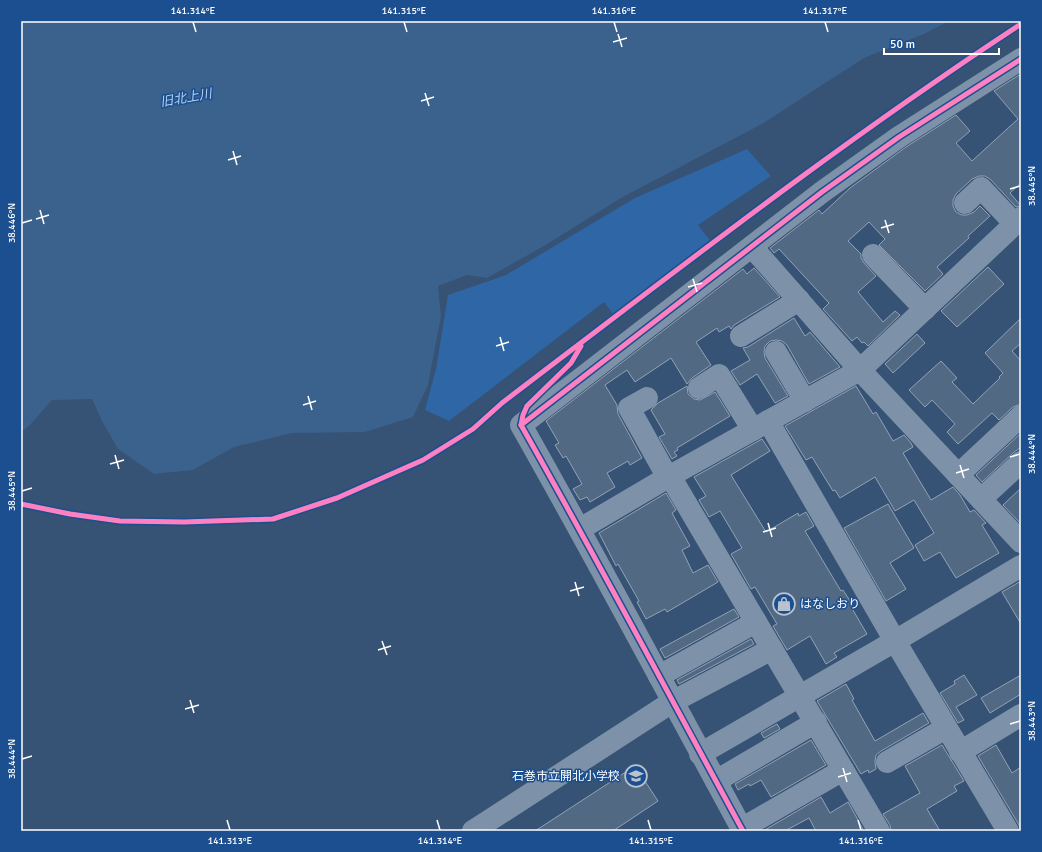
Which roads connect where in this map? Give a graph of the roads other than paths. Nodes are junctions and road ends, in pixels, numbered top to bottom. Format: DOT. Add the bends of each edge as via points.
graph roads {
  1 [pos="1021,59"];
  2 [pos="965,203"];
  3 [pos="1019,220"];
  4 [pos="752,247"];
  5 [pos="873,255"];
  6 [pos="799,300"];
  7 [pos="925,309"];
  8 [pos="741,336"];
  9 [pos="776,352"];
  10 [pos="860,370"];
  11 [pos="699,388"];
  12 [pos="647,398"];
  13 [pos="804,401"];
  14 [pos="1021,416"];
  15 [pos="760,426"];
  16 [pos="1021,462"];
  17 [pos="958,474"];
  18 [pos="669,477"];
  19 [pos="981,499"];
  20 [pos="580,529"];
  21 [pos="1021,542"];
  22 [pos="1021,566"];
  23 [pos="756,622"];
  24 [pos="895,641"];
  25 [pos="772,649"];
  26 [pos="658,676"];
  27 [pos="800,696"];
  28 [pos="672,702"];
  29 [pos="1021,715"];
  30 [pos="816,722"];
  31 [pos="946,728"];
  32 [pos="960,752"];
  33 [pos="700,754"];
  34 [pos="887,762"];
  35 [pos="843,770"];
  36 [pos="716,781"];
  37 [pos="742,830"];
  38 [pos="472,831"];
  39 [pos="879,831"];
  40 [pos="1008,831"];
  1 -- 4 [label="street" via="899,137 822,192"];
  2 -- 3 [label="street" via="981,188"];
  3 -- 7 [label="street"];
  4 -- 6 [label="street"];
  4 -- 20 [label="street" via="521,425"];
  5 -- 7 [label="street"];
  6 -- 8 [label="street"];
  6 -- 10 [label="street"];
  7 -- 10 [label="street"];
  9 -- 13 [label="street"];
  10 -- 13 [label="street"];
  10 -- 17 [label="street"];
  11 -- 15 [label="street" via="719,375"];
  12 -- 18 [label="street" via="629,408"];
  13 -- 15 [label="street"];
  14 -- 17 [label="street"];
  15 -- 18 [label="street"];
  15 -- 24 [label="street"];
  16 -- 19 [label="street"];
  17 -- 19 [label="street"];
  18 -- 20 [label="street"];
  18 -- 23 [label="street"];
  19 -- 21 [label="street"];
  20 -- 26 [label="street"];
  22 -- 24 [label="street"];
  23 -- 25 [label="street"];
  23 -- 26 [label="street"];
  24 -- 27 [label="street"];
  24 -- 31 [label="street"];
  25 -- 27 [label="street"];
  25 -- 28 [label="street"];
  26 -- 28 [label="street"];
  27 -- 30 [label="street"];
  27 -- 33 [label="street"];
  28 -- 33 [label="street"];
  28 -- 38 [label="street"];
  29 -- 32 [label="street"];
  30 -- 35 [label="street"];
  30 -- 36 [label="street"];
  31 -- 32 [label="street"];
  31 -- 34 [label="street"];
  32 -- 40 [label="street"];
  33 -- 36 [label="street"];
  35 -- 37 [label="street"];
  35 -- 39 [label="street"];
  36 -- 37 [label="street"];
}
